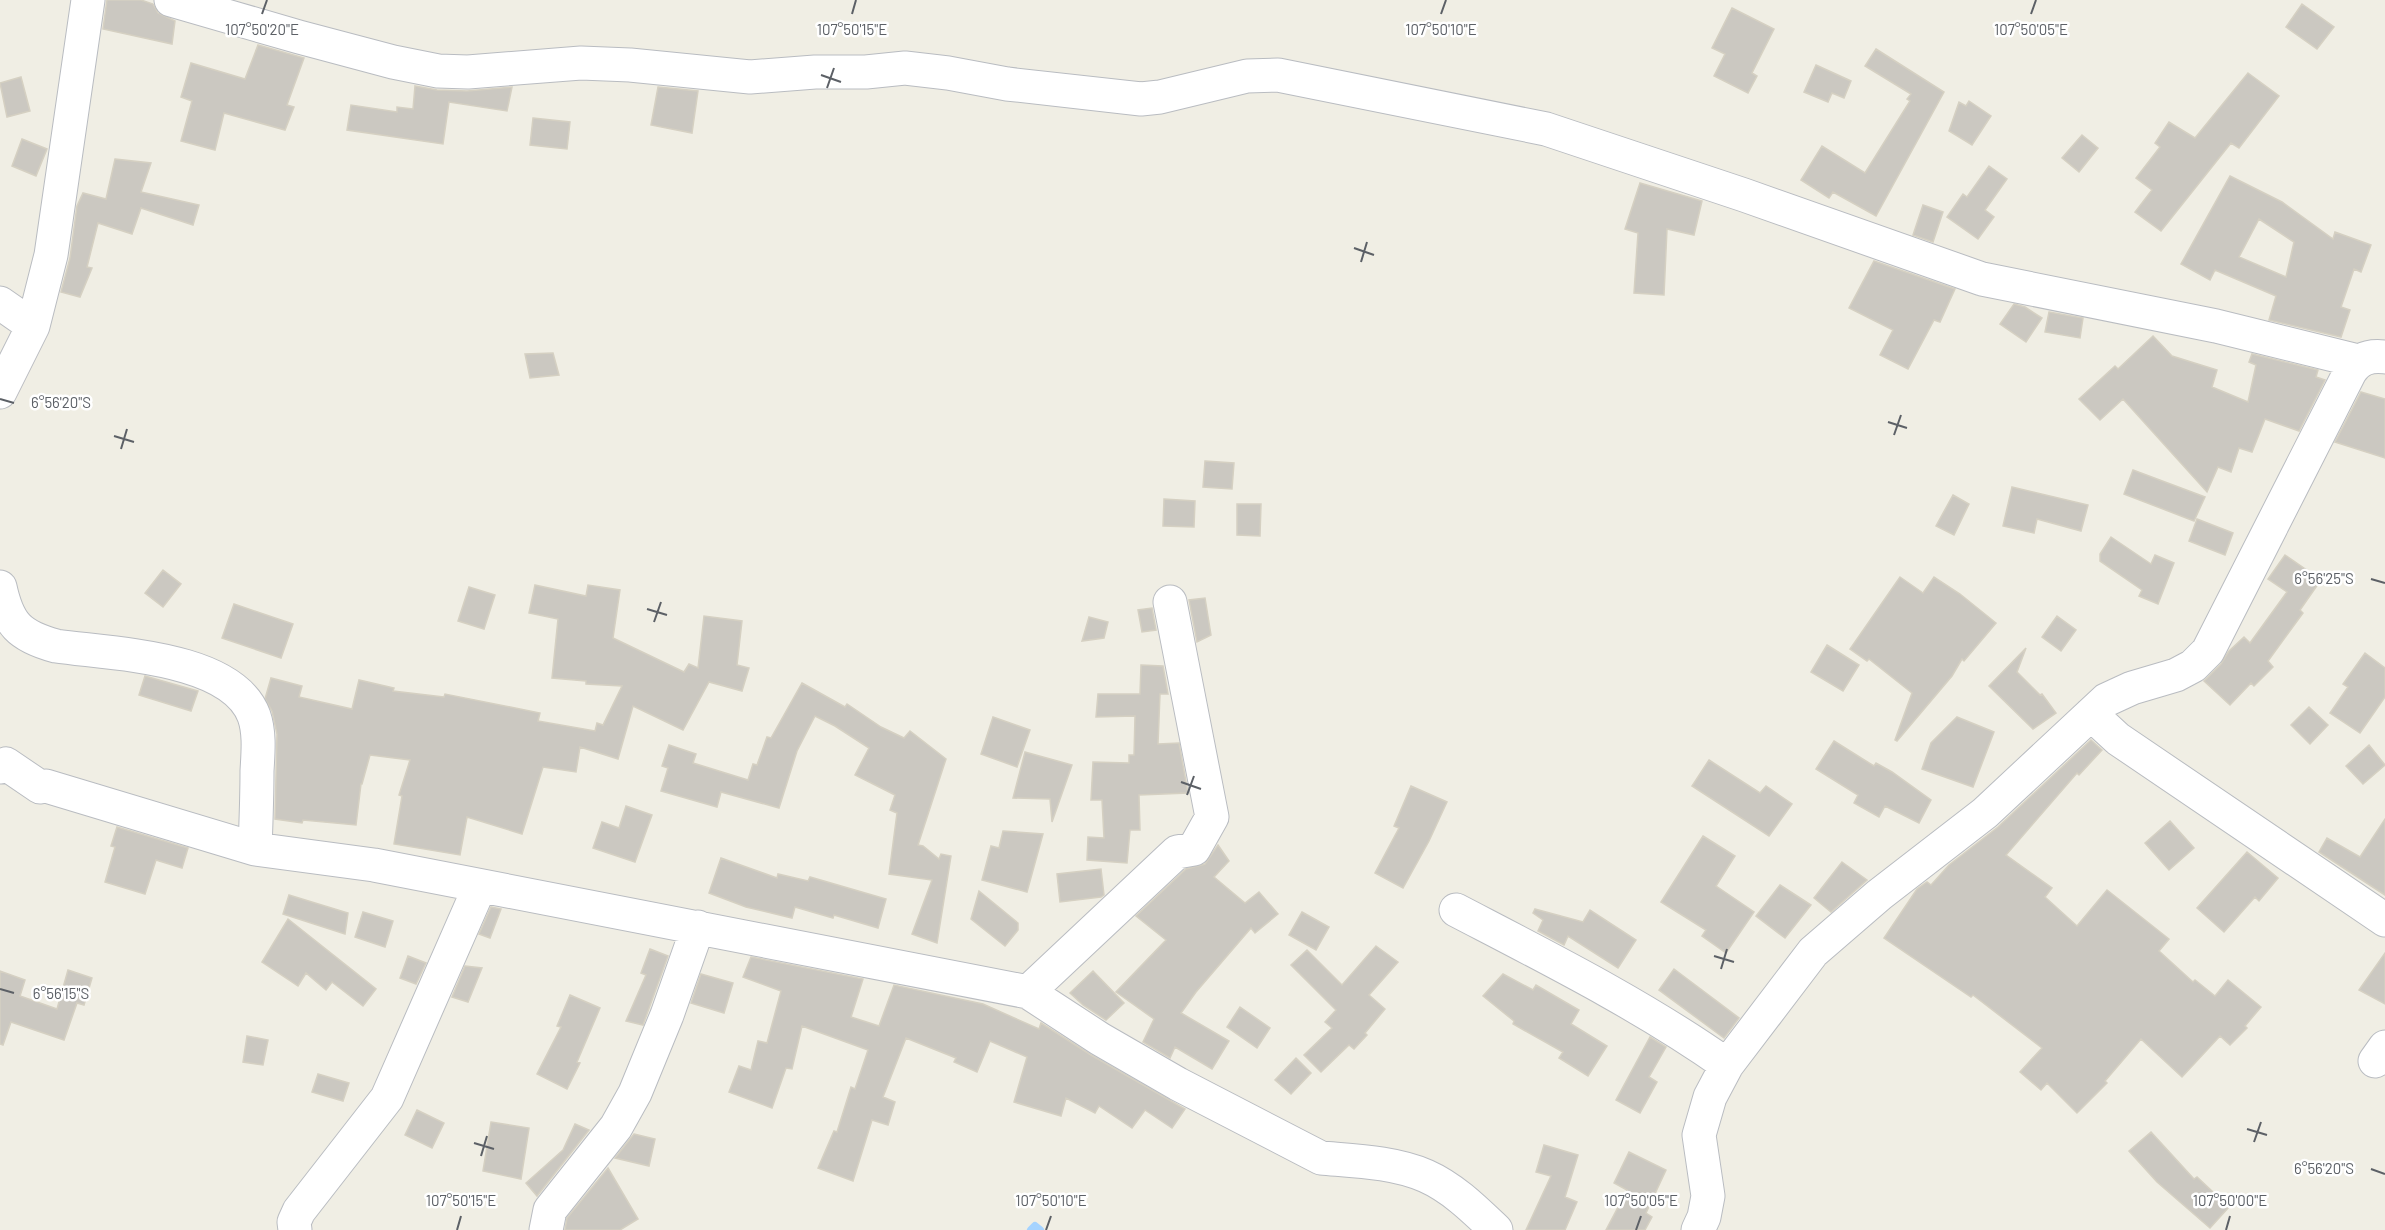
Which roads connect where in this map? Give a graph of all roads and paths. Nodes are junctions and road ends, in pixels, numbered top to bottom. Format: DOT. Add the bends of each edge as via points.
graph roads {
  1 [pos="88,0"];
  2 [pos="171,0"];
  3 [pos="0,303"];
  4 [pos="33,326"];
  5 [pos="2372,359"];
  6 [pos="0,392"];
  7 [pos="0,587"];
  8 [pos="1170,602"];
  9 [pos="2091,714"];
  10 [pos="0,767"];
  11 [pos="255,849"];
  12 [pos="480,886"];
  13 [pos="1456,910"];
  14 [pos="2385,920"];
  15 [pos="698,927"];
  16 [pos="1028,992"];
  17 [pos="1727,1065"];
  18 [pos="295,1230"];
  19 [pos="546,1230"];
  20 [pos="1496,1230"];
  21 [pos="1698,1230"];
  1 -- 4 [label="street" via="51,255"];
  2 -- 5 [label="street" via="438,71 581,63 750,77 905,68 1141,99 1160,98 1247,76 1278,75 1546,129 1982,279"];
  3 -- 4 [label="street"];
  4 -- 6 [label="street"];
  5 -- 9 [label="street" via="2350,372 2208,651 2193,666 2106,700"];
  7 -- 11 [label="street" via="13,623 37,641 199,669 244,698 254,716 258,736"];
  8 -- 16 [label="street" via="1212,817 1194,849 1177,852"];
  9 -- 14 [label="street" via="2118,739"];
  9 -- 17 [label="street" via="1985,813 1879,895 1814,952"];
  10 -- 11 [label="street" via="6,764 40,787"];
  11 -- 12 [label="street" via="374,865"];
  12 -- 15 [label="street"];
  12 -- 18 [label="street" via="387,1098 299,1211"];
  13 -- 17 [label="street" via="1671,1027"];
  15 -- 16 [label="street"];
  15 -- 19 [label="street" via="668,1015 635,1093 616,1127 550,1210"];
  16 -- 20 [label="street" via="1178,1084 1310,1153 1321,1158 1402,1168 1427,1177"];
  17 -- 21 [label="street" via="1710,1097 1699,1135 1708,1196"];
}
